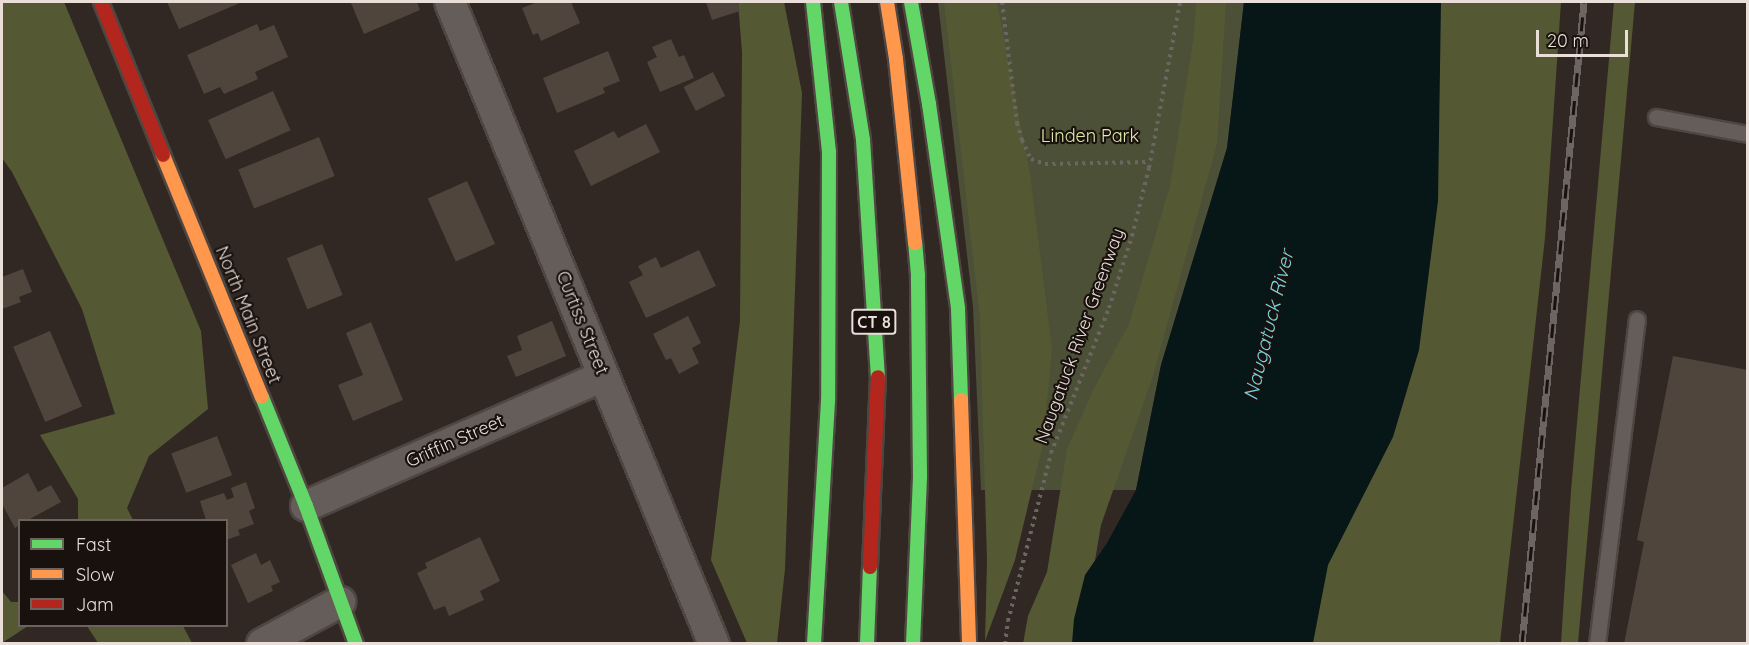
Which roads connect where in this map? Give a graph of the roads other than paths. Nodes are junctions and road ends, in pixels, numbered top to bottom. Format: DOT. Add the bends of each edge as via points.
graph roads {
  1 [pos="101,2"];
  2 [pos="450,2"];
  3 [pos="813,2"];
  4 [pos="841,2"];
  5 [pos="887,2"];
  6 [pos="911,2"];
  7 [pos="1656,117"];
  8 [pos="1748,134"];
  9 [pos="1637,319"];
  10 [pos="603,376"];
  11 [pos="306,506"];
  12 [pos="340,602"];
  13 [pos="262,644"];
  14 [pos="356,644"];
  15 [pos="714,644"];
  16 [pos="814,644"];
  17 [pos="867,644"];
  18 [pos="914,644"];
  19 [pos="969,644"];
  20 [pos="1597,644"];
  1 -- 11 [label="main road, North Main Street"];
  2 -- 10 [label="street, Curtiss Street"];
  3 -- 16 [label="main road" via="828,152 828,401"];
  4 -- 17 [label="main road, CT 8" via="863,140 878,377"];
  5 -- 18 [label="main road, CT 8" via="918,275 920,476"];
  6 -- 19 [label="main road" via="958,309"];
  7 -- 8 [label="lane"];
  9 -- 20 [label="lane"];
  10 -- 11 [label="street, Griffin Street"];
  10 -- 15 [label="street, Curtiss Street"];
  11 -- 12 [label="main road, North Main Street"];
  12 -- 13 [label="street"];
  12 -- 14 [label="main road, North Main Street"];
}
